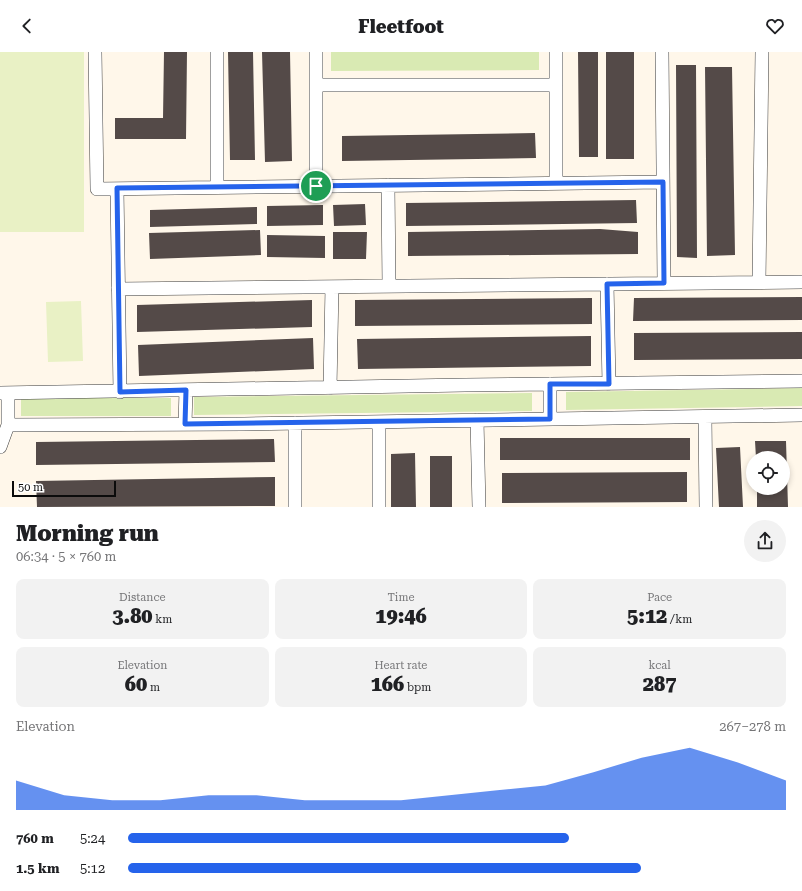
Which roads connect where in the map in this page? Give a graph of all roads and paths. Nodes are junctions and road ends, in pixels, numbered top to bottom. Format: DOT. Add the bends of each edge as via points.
graph roads {
  1 [pos="95,52"];
  2 [pos="217,52"];
  3 [pos="316,52"];
  4 [pos="556,52"];
  5 [pos="662,52"];
  6 [pos="762,52"];
  7 [pos="316,85"];
  8 [pos="556,85"];
  9 [pos="663,182"];
  10 [pos="556,183"];
  11 [pos="388,185"];
  12 [pos="316,186"];
  13 [pos="217,187"];
  14 [pos="117,188"];
  15 [pos="759,282"];
  16 [pos="802,282"];
  17 [pos="664,283"];
  18 [pos="607,284"];
  19 [pos="389,286"];
  20 [pos="332,287"];
  21 [pos="118,289"];
  22 [pos="802,381"];
  23 [pos="550,384"];
  24 [pos="609,384"];
  25 [pos="330,388"];
  26 [pos="186,390"];
  27 [pos="120,392"];
  28 [pos="4,394"];
  29 [pos="802,415"];
  30 [pos="705,417"];
  31 [pos="550,419"];
  32 [pos="477,420"];
  33 [pos="378,422"];
  34 [pos="295,423"];
  35 [pos="185,424"];
  36 [pos="8,425"];
  37 [pos="0,446"];
  38 [pos="295,507"];
  39 [pos="379,507"];
  40 [pos="478,507"];
  41 [pos="706,507"];
  1 -- 14 [label="street" via="97,189"];
  2 -- 13 [label="street"];
  3 -- 7 [label="street"];
  4 -- 8 [label="street"];
  5 -- 9 [label="street"];
  6 -- 15 [label="street"];
  7 -- 8 [label="street"];
  7 -- 12 [label="street"];
  8 -- 10 [label="street"];
  9 -- 10 [label="street"];
  9 -- 17 [label="street"];
  10 -- 11 [label="street"];
  11 -- 12 [label="street"];
  11 -- 19 [label="street"];
  12 -- 13 [label="street"];
  13 -- 14 [label="street"];
  14 -- 21 [label="street"];
  15 -- 16 [label="street"];
  15 -- 17 [label="street"];
  17 -- 18 [label="street"];
  18 -- 19 [label="street"];
  18 -- 24 [label="street"];
  19 -- 20 [label="street"];
  20 -- 21 [label="street"];
  20 -- 25 [label="street"];
  21 -- 27 [label="street"];
  22 -- 24 [label="street"];
  23 -- 24 [label="street"];
  23 -- 25 [label="street"];
  23 -- 31 [label="street"];
  25 -- 26 [label="street"];
  26 -- 27 [label="street"];
  26 -- 35 [label="street"];
  27 -- 28 [label="street"];
  28 -- 36 [label="street"];
  29 -- 30 [label="street"];
  30 -- 31 [label="street"];
  30 -- 41 [label="street"];
  31 -- 32 [label="street"];
  32 -- 33 [label="street"];
  32 -- 40 [label="street"];
  33 -- 34 [label="street"];
  33 -- 39 [label="street"];
  34 -- 35 [label="street"];
  34 -- 38 [label="street"];
  35 -- 36 [label="street"];
  36 -- 37 [label="street"];
}
